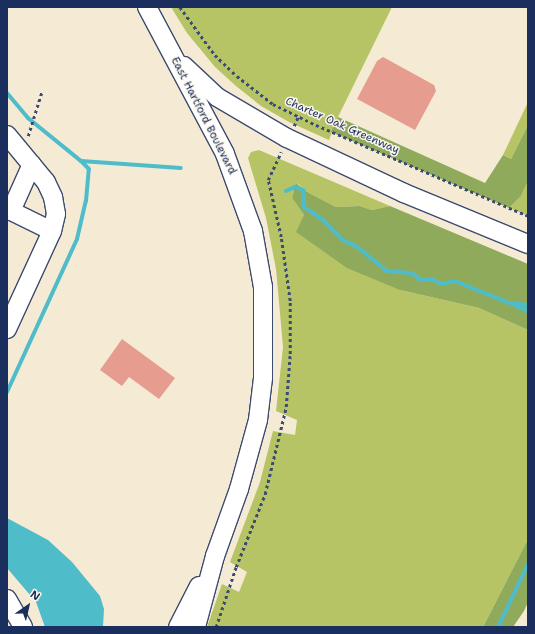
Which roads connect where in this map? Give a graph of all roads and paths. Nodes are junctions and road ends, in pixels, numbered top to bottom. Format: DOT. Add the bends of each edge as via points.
graph roads {
  1 [pos="147,7"];
  2 [pos="180,7"];
  3 [pos="173,56"];
  4 [pos="42,91"];
  5 [pos="7,135"];
  6 [pos="28,136"];
  7 [pos="32,164"];
  8 [pos="9,210"];
  9 [pos="528,216"];
  10 [pos="52,230"];
  11 [pos="528,244"];
  12 [pos="7,329"];
  13 [pos="215,556"];
  14 [pos="7,599"];
  15 [pos="23,627"];
  16 [pos="178,627"];
  17 [pos="196,627"];
  1 -- 3 [label="street, East Hartford Boulevard"];
  2 -- 9 [label="path, Charter Oak Greenway" via="215,55 241,80 273,104"];
  3 -- 11 [label="street" via="217,97 287,138 404,193"];
  3 -- 13 [label="street, East Hartford Boulevard" via="225,154 241,195 253,231 263,287 263,378 258,420 239,489"];
  4 -- 6 [label="path"];
  5 -- 7 [label="street"];
  7 -- 8 [label="street"];
  7 -- 10 [label="street" via="46,182 53,197 56,214"];
  8 -- 10 [label="street"];
  10 -- 12 [label="street"];
  13 -- 16 [label="street, East Hartford Boulevard"];
  13 -- 17 [label="street, East Hartford Boulevard"];
  14 -- 15 [label="street"];
}
